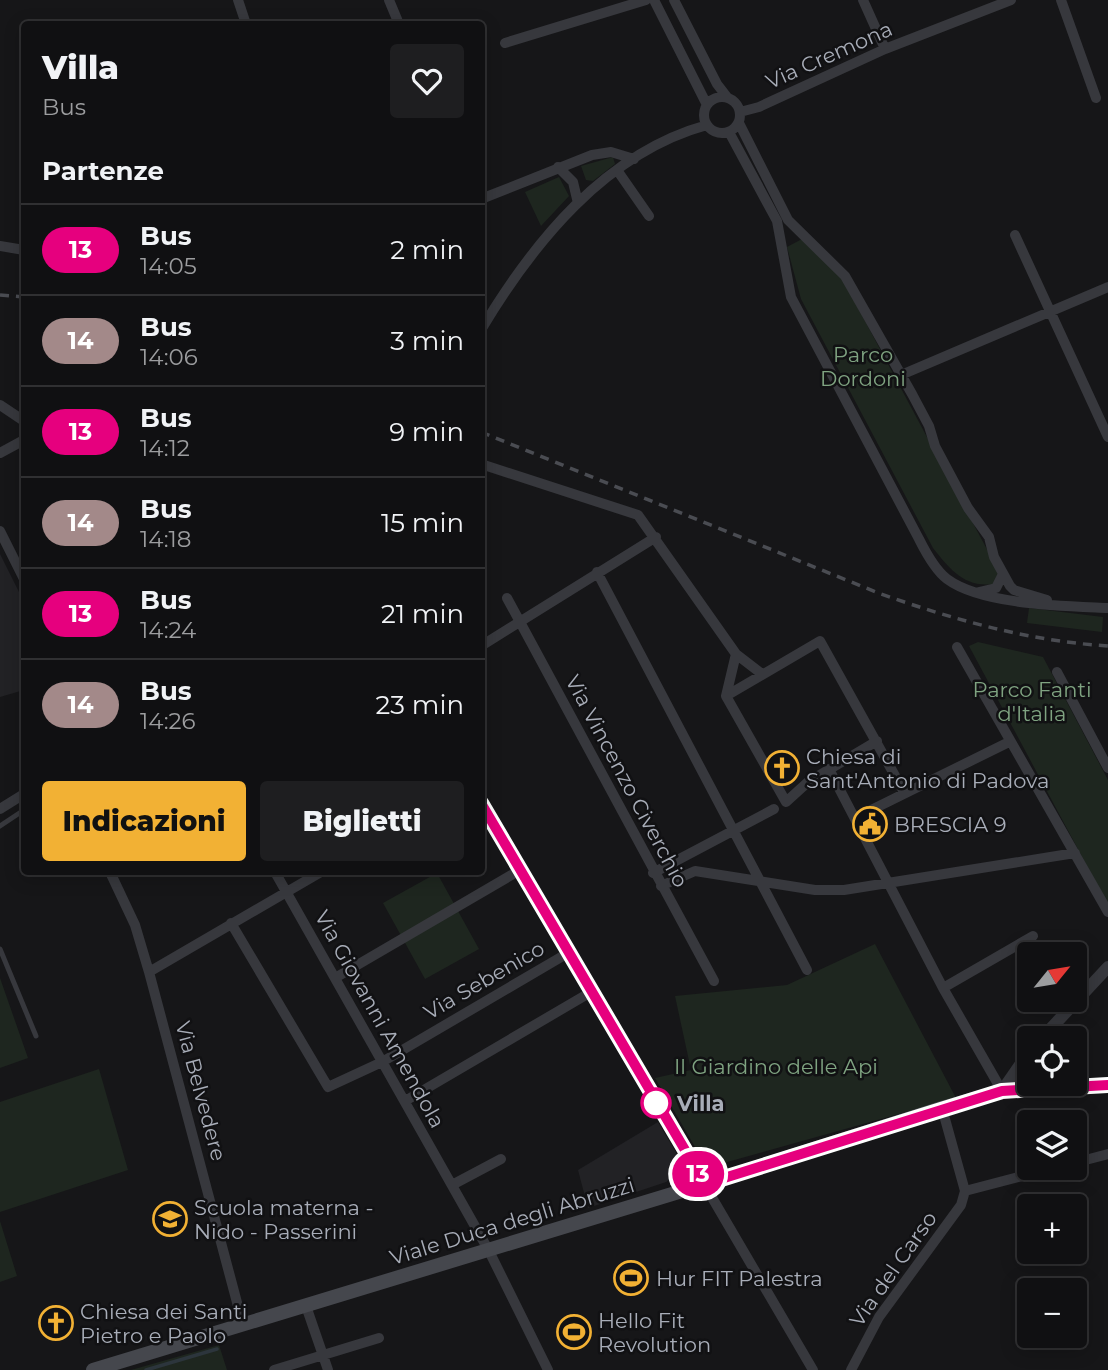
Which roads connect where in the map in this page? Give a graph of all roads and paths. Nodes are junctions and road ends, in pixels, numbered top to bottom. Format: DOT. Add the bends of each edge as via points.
graph roads {
  1 [pos="238,0"];
  2 [pos="389,0"];
  3 [pos="646,0"];
  4 [pos="654,0"];
  5 [pos="674,0"];
  6 [pos="1011,0"];
  7 [pos="1061,0"];
  8 [pos="864,1"];
  9 [pos="245,21"];
  10 [pos="398,21"];
  11 [pos="505,43"];
  12 [pos="885,49"];
  13 [pos="727,97"];
  14 [pos="1097,98"];
  15 [pos="707,105"];
  16 [pos="740,112"];
  17 [pos="739,123"];
  18 [pos="707,125"];
  19 [pos="729,131"];
  20 [pos="634,159"];
  21 [pos="558,167"];
  22 [pos="617,170"];
  23 [pos="485,197"];
  24 [pos="578,203"];
  25 [pos="649,216"];
  26 [pos="799,232"];
  27 [pos="0,234"];
  28 [pos="1015,235"];
  29 [pos="783,242"];
  30 [pos="2,246"];
  31 [pos="21,249"];
  32 [pos="1108,288"];
  33 [pos="1050,311"];
  34 [pos="485,323"];
  35 [pos="901,375"];
  36 [pos="0,405"];
  37 [pos="21,419"];
  38 [pos="1108,437"];
  39 [pos="21,442"];
  40 [pos="0,453"];
  41 [pos="485,465"];
  42 [pos="0,531"];
  43 [pos="656,537"];
  44 [pos="597,572"];
  45 [pos="21,573"];
  46 [pos="1003,573"];
  47 [pos="979,592"];
  48 [pos="507,598"];
  49 [pos="1023,598"];
  50 [pos="1108,608"];
  51 [pos="519,621"];
  52 [pos="485,643"];
  53 [pos="957,647"];
  54 [pos="736,654"];
  55 [pos="1057,672"];
  56 [pos="762,674"];
  57 [pos="726,696"];
  58 [pos="877,741"];
  59 [pos="1009,742"];
  60 [pos="1108,768"];
  61 [pos="829,769"];
  62 [pos="904,792"];
  63 [pos="21,796"];
  64 [pos="774,808"];
  65 [pos="0,809"];
  66 [pos="485,810"];
  67 [pos="21,812"];
  68 [pos="855,818"];
  69 [pos="0,826"];
  70 [pos="732,830"];
  71 [pos="1075,853"];
  72 [pos="520,870"];
  73 [pos="653,873"];
  74 [pos="111,875"];
  75 [pos="277,875"];
  76 [pos="316,875"];
  77 [pos="888,881"];
  78 [pos="759,883"];
  79 [pos="661,886"];
  80 [pos="286,892"];
  81 [pos="1108,912"];
  82 [pos="231,923"];
  83 [pos="1032,936"];
  84 [pos="0,949"];
  85 [pos="568,953"];
  86 [pos="1108,967"];
  87 [pos="807,970"];
  88 [pos="149,972"];
  89 [pos="335,978"];
  90 [pos="714,981"];
  91 [pos="943,988"];
  92 [pos="591,992"];
  93 [pos="1053,1026"];
  94 [pos="36,1036"];
  95 [pos="382,1062"];
  96 [pos="1017,1069"];
  97 [pos="1108,1085"];
  98 [pos="1002,1091"];
  99 [pos="405,1101"];
  100 [pos="942,1108"];
  101 [pos="1108,1154"];
  102 [pos="501,1159"];
  103 [pos="1087,1160"];
  104 [pos="1017,1178"];
  105 [pos="705,1184"];
  106 [pos="452,1185"];
  107 [pos="965,1191"];
  108 [pos="489,1251"];
  109 [pos="306,1306"];
  110 [pos="243,1325"];
  111 [pos="379,1338"];
  112 [pos="323,1355"];
  113 [pos="93,1370"];
  114 [pos="274,1370"];
  115 [pos="328,1370"];
  116 [pos="548,1370"];
  117 [pos="813,1370"];
  118 [pos="851,1370"];
  1 -- 9 [label="street"];
  2 -- 10 [label="street"];
  3 -- 11 [label="street"];
  4 -- 15 [label="street"];
  5 -- 13 [label="street"];
  6 -- 12 [label="street, Via Cremona"];
  7 -- 14 [label="street"];
  8 -- 12 [label="street"];
  12 -- 16 [label="street, Via Cremona"];
  13 -- 15 [label="street"];
  13 -- 16 [label="street"];
  15 -- 18 [label="street"];
  16 -- 17 [label="street"];
  17 -- 19 [label="street"];
  17 -- 26 [label="street" via="788,220"];
  18 -- 19 [label="street" via="719,132"];
  18 -- 20 [label="street"];
  19 -- 29 [label="street"];
  20 -- 21 [label="street" via="611,152"];
  20 -- 22 [label="street"];
  21 -- 23 [label="street"];
  21 -- 24 [label="street" via="573,182"];
  22 -- 24 [label="street"];
  22 -- 25 [label="street"];
  24 -- 34 [label="street" via="534,249"];
  26 -- 29 [label="street"];
  26 -- 35 [label="street" via="845,276"];
  27 -- 30 [label="street"];
  28 -- 33 [label="street"];
  29 -- 47 [label="street" via="791,297 926,552 949,580"];
  30 -- 31 [label="street"];
  32 -- 33 [label="street"];
  33 -- 35 [label="street"];
  33 -- 38 [label="street"];
  35 -- 46 [label="street" via="968,508 989,537"];
  36 -- 37 [label="street"];
  39 -- 40 [label="street"];
  41 -- 43 [label="street" via="638,515"];
  42 -- 45 [label="street"];
  43 -- 44 [label="street"];
  43 -- 54 [label="street"];
  44 -- 51 [label="street"];
  44 -- 70 [label="street"];
  46 -- 47 [label="street" via="996,588"];
  46 -- 49 [label="street"];
  47 -- 49 [label="street"];
  48 -- 51 [label="street, Via Vincenzo Civerchio"];
  49 -- 50 [label="street"];
  51 -- 52 [label="street"];
  51 -- 73 [label="street, Via Vincenzo Civerchio"];
  53 -- 59 [label="street"];
  54 -- 56 [label="street"];
  54 -- 57 [label="street"];
  55 -- 60 [label="street"];
  56 -- 57 [label="street"];
  56 -- 58 [label="street" via="820,641"];
  57 -- 61 [label="street" via="786,802"];
  58 -- 61 [label="street"];
  58 -- 62 [label="street"];
  59 -- 62 [label="street"];
  59 -- 71 [label="street"];
  61 -- 68 [label="street"];
  62 -- 68 [label="street"];
  63 -- 65 [label="street"];
  64 -- 70 [label="street"];
  66 -- 72 [label="street"];
  67 -- 69 [label="lane"];
  68 -- 77 [label="street"];
  70 -- 73 [label="street"];
  70 -- 78 [label="street"];
  71 -- 77 [label="street"];
  71 -- 81 [label="street"];
  72 -- 85 [label="street"];
  72 -- 89 [label="street"];
  73 -- 79 [label="street, Via Vincenzo Civerchio"];
  74 -- 88 [label="street, Via Belvedere" via="135,925"];
  75 -- 80 [label="street, Via Giovanni Amendola"];
  76 -- 80 [label="street"];
  77 -- 78 [label="street" via="844,890"];
  77 -- 91 [label="street"];
  78 -- 79 [label="street" via="695,871"];
  78 -- 87 [label="street"];
  79 -- 90 [label="street, Via Vincenzo Civerchio"];
  80 -- 82 [label="street"];
  80 -- 89 [label="street, Via Giovanni Amendola"];
  82 -- 88 [label="street"];
  82 -- 95 [label="street, Via Sebenico" via="322,1082 334,1086"];
  83 -- 91 [label="street"];
  84 -- 94 [label="lane"];
  85 -- 92 [label="street"];
  85 -- 95 [label="street, Via Sebenico"];
  86 -- 93 [label="street"];
  88 -- 110 [label="street, Via Belvedere"];
  89 -- 95 [label="street, Via Giovanni Amendola"];
  91 -- 98 [label="street"];
  92 -- 99 [label="street"];
  92 -- 105 [label="street"];
  95 -- 99 [label="street, Via Giovanni Amendola"];
  96 -- 98 [label="street"];
  97 -- 98 [label="main road, Viale Duca degli Abruzzi"];
  98 -- 100 [label="main road, Viale Duca degli Abruzzi"];
  99 -- 106 [label="street, Via Giovanni Amendola"];
  100 -- 105 [label="main road, Viale Duca degli Abruzzi"];
  100 -- 107 [label="street"];
  101 -- 103 [label="street"];
  102 -- 106 [label="street"];
  104 -- 107 [label="street"];
  105 -- 108 [label="main road, Viale Duca degli Abruzzi"];
  105 -- 117 [label="street"];
  106 -- 108 [label="street, Via Giovanni Amendola"];
  107 -- 118 [label="street, Via del Carso" via="961,1205 879,1317"];
  108 -- 109 [label="main road, Viale Duca degli Abruzzi"];
  108 -- 116 [label="street, Via Giovanni Amendola"];
  109 -- 110 [label="main road, Viale Duca degli Abruzzi"];
  109 -- 112 [label="street"];
  110 -- 113 [label="main road, Viale Duca degli Abruzzi"];
  111 -- 112 [label="street"];
  112 -- 114 [label="street"];
  112 -- 115 [label="street"];
}
